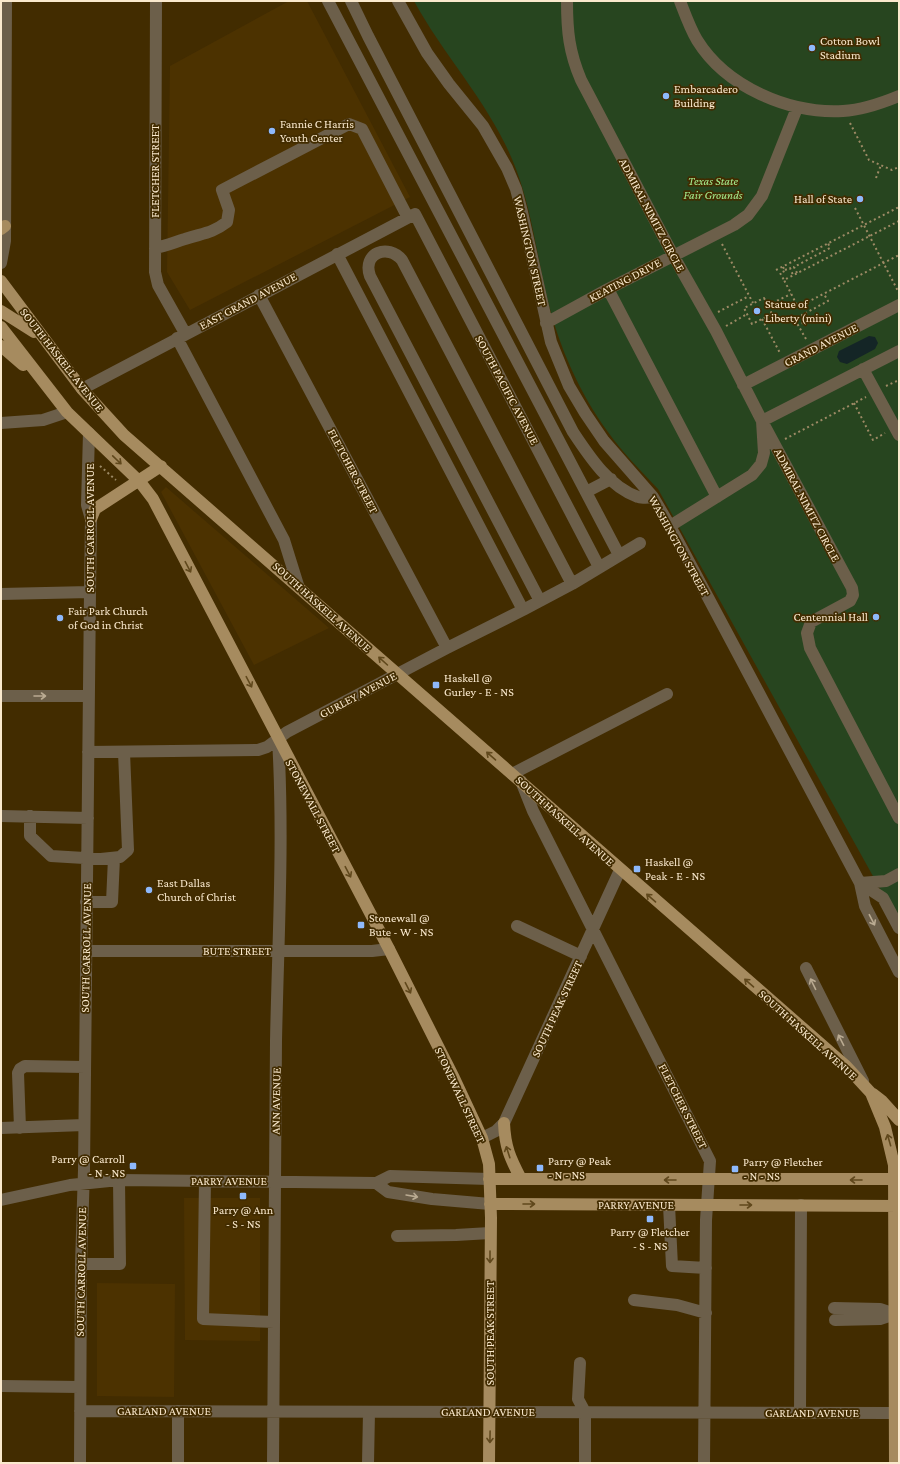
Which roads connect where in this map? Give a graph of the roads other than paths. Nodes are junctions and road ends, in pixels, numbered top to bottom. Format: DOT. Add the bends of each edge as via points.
graph roads {
  1 [pos="6,1"];
  2 [pos="156,1"];
  3 [pos="328,1"];
  4 [pos="351,1"];
  5 [pos="398,1"];
  6 [pos="567,1"];
  7 [pos="680,1"];
  8 [pos="368,36"];
  9 [pos="352,45"];
  10 [pos="899,96"];
  11 [pos="797,108"];
  12 [pos="411,215"];
  13 [pos="3,228"];
  14 [pos="370,237"];
  15 [pos="155,248"];
  16 [pos="377,253"];
  17 [pos="337,254"];
  18 [pos="673,255"];
  19 [pos="1,263"];
  20 [pos="1,281"];
  21 [pos="608,289"];
  22 [pos="259,295"];
  23 [pos="899,305"];
  24 [pos="1,311"];
  25 [pos="546,323"];
  26 [pos="1,327"];
  27 [pos="181,335"];
  28 [pos="41,337"];
  29 [pos="1,346"];
  30 [pos="899,351"];
  31 [pos="863,369"];
  32 [pos="41,380"];
  33 [pos="743,385"];
  34 [pos="82,389"];
  35 [pos="67,412"];
  36 [pos="762,421"];
  37 [pos="1,423"];
  38 [pos="89,433"];
  39 [pos="899,435"];
  40 [pos="161,466"];
  41 [pos="611,479"];
  42 [pos="140,482"];
  43 [pos="586,492"];
  44 [pos="653,497"];
  45 [pos="717,497"];
  46 [pos="91,519"];
  47 [pos="670,526"];
  48 [pos="640,543"];
  49 [pos="614,558"];
  50 [pos="599,567"];
  51 [pos="572,584"];
  52 [pos="298,585"];
  53 [pos="90,592"];
  54 [pos="1,594"];
  55 [pos="540,601"];
  56 [pos="523,610"];
  57 [pos="447,648"];
  58 [pos="398,674"];
  59 [pos="666,694"];
  60 [pos="1,696"];
  61 [pos="88,696"];
  62 [pos="278,739"];
  63 [pos="88,752"];
  64 [pos="124,752"];
  65 [pos="516,778"];
  66 [pos="1,816"];
  67 [pos="30,816"];
  68 [pos="88,818"];
  69 [pos="899,818"];
  70 [pos="88,858"];
  71 [pos="114,858"];
  72 [pos="620,870"];
  73 [pos="899,874"];
  74 [pos="860,883"];
  75 [pos="86,902"];
  76 [pos="517,926"];
  77 [pos="594,928"];
  78 [pos="899,928"];
  79 [pos="389,949"];
  80 [pos="86,951"];
  81 [pos="278,951"];
  82 [pos="581,956"];
  83 [pos="806,968"];
  84 [pos="899,972"];
  85 [pos="85,1067"];
  86 [pos="868,1090"];
  87 [pos="899,1120"];
  88 [pos="504,1123"];
  89 [pos="84,1125"];
  90 [pos="1,1128"];
  91 [pos="20,1128"];
  92 [pos="482,1138"];
  93 [pos="489,1179"];
  94 [pos="521,1179"];
  95 [pos="897,1179"];
  96 [pos="120,1180"];
  97 [pos="709,1180"];
  98 [pos="205,1181"];
  99 [pos="274,1181"];
  100 [pos="83,1183"];
  101 [pos="376,1183"];
  102 [pos="1,1200"];
  103 [pos="490,1204"];
  104 [pos="707,1204"];
  105 [pos="670,1205"];
  106 [pos="801,1205"];
  107 [pos="897,1206"];
  108 [pos="490,1233"];
  109 [pos="397,1236"];
  110 [pos="81,1264"];
  111 [pos="706,1268"];
  112 [pos="634,1300"];
  113 [pos="706,1313"];
  114 [pos="834,1314"];
  115 [pos="895,1314"];
  116 [pos="274,1322"];
  117 [pos="580,1363"];
  118 [pos="1,1386"];
  119 [pos="80,1387"];
  120 [pos="80,1411"];
  121 [pos="178,1411"];
  122 [pos="273,1411"];
  123 [pos="369,1412"];
  124 [pos="490,1412"];
  125 [pos="585,1412"];
  126 [pos="705,1413"];
  127 [pos="800,1413"];
  128 [pos="895,1413"];
  129 [pos="80,1463"];
  130 [pos="178,1463"];
  131 [pos="273,1463"];
  132 [pos="368,1463"];
  133 [pos="489,1463"];
  134 [pos="585,1463"];
  135 [pos="704,1463"];
  136 [pos="895,1463"];
  1 -- 13 [label="street"];
  2 -- 15 [label="street, FLETCHER STREET"];
  3 -- 9 [label="street"];
  4 -- 8 [label="street"];
  5 -- 25 [label="street, WASHINGTON STREET" via="427,53 483,126 507,168 522,212"];
  6 -- 18 [label="street, ADMIRAL NIMITZ CIRCLE" via="568,44 573,63"];
  7 -- 11 [label="street" via="698,40 712,59 752,89"];
  8 -- 9 [label="street"];
  8 -- 41 [label="street" via="573,432"];
  9 -- 43 [label="street"];
  10 -- 11 [label="street" via="844,111"];
  11 -- 18 [label="street, KEATING DRIVE" via="762,196 748,215 734,225"];
  12 -- 14 [label="street, EAST GRAND AVENUE"];
  12 -- 15 [label="street, SOUTH PACIFIC AVENUE" via="362,129 349,124 222,190 229,210 227,222 215,232"];
  12 -- 50 [label="street, SOUTH PACIFIC AVENUE"];
  13 -- 19 [label="street" via="5,241"];
  14 -- 16 [label="street"];
  14 -- 17 [label="street, EAST GRAND AVENUE"];
  15 -- 27 [label="street, FLETCHER STREET" via="158,285"];
  16 -- 51 [label="street" via="388,251 397,254 402,260"];
  16 -- 55 [label="street" via="370,259 367,267 370,276"];
  17 -- 22 [label="street, EAST GRAND AVENUE"];
  17 -- 56 [label="street"];
  18 -- 21 [label="street, KEATING DRIVE"];
  18 -- 33 [label="street, ADMIRAL NIMITZ CIRCLE"];
  20 -- 28 [label="main road, SOUTH HASKELL AVENUE"];
  21 -- 25 [label="street, KEATING DRIVE"];
  21 -- 45 [label="street"];
  22 -- 27 [label="street, EAST GRAND AVENUE"];
  22 -- 57 [label="street, FLETCHER STREET"];
  23 -- 33 [label="street, GRAND AVENUE"];
  24 -- 28 [label="main road"];
  25 -- 44 [label="street, WASHINGTON STREET" via="560,366 585,413 604,441"];
  26 -- 32 [label="main road, SOUTH HASKELL AVENUE"];
  27 -- 34 [label="street, EAST GRAND AVENUE"];
  27 -- 52 [label="street, FLETCHER STREET" via="284,540"];
  28 -- 34 [label="main road, SOUTH HASKELL AVENUE"];
  29 -- 32 [label="main road"];
  30 -- 31 [label="street"];
  31 -- 36 [label="street"];
  31 -- 39 [label="street"];
  32 -- 35 [label="main road, SOUTH HASKELL AVENUE"];
  33 -- 36 [label="street, ADMIRAL NIMITZ CIRCLE"];
  34 -- 40 [label="main road, SOUTH HASKELL AVENUE" via="124,435"];
  35 -- 37 [label="street" via="43,420"];
  35 -- 38 [label="main road, SOUTH HASKELL AVENUE"];
  36 -- 45 [label="street, ADMIRAL NIMITZ CIRCLE" via="764,453 761,464 752,475"];
  36 -- 69 [label="street, ADMIRAL NIMITZ CIRCLE" via="852,588 854,595 850,601 811,622 807,633 810,648"];
  38 -- 42 [label="main road, STONEWALL STREET, one-way"];
  38 -- 46 [label="street, SOUTH CARROLL AVENUE" via="88,505"];
  40 -- 42 [label="main road"];
  40 -- 52 [label="main road, SOUTH HASKELL AVENUE"];
  41 -- 43 [label="street"];
  41 -- 44 [label="street" via="639,498"];
  42 -- 46 [label="main road" via="96,509"];
  42 -- 62 [label="main road, STONEWALL STREET, one-way" via="152,499"];
  43 -- 49 [label="street"];
  44 -- 47 [label="street, WASHINGTON STREET"];
  45 -- 47 [label="street, ADMIRAL NIMITZ CIRCLE"];
  46 -- 53 [label="street, SOUTH CARROLL AVENUE"];
  47 -- 74 [label="street, WASHINGTON STREET"];
  48 -- 49 [label="street, GURLEY AVENUE"];
  49 -- 50 [label="street, GURLEY AVENUE"];
  50 -- 51 [label="street, GURLEY AVENUE"];
  51 -- 55 [label="street, GURLEY AVENUE"];
  58 -- 52 [label="main road, SOUTH HASKELL AVENUE, one-way"];
  53 -- 54 [label="street"];
  53 -- 61 [label="street, SOUTH CARROLL AVENUE"];
  55 -- 56 [label="street, GURLEY AVENUE"];
  56 -- 57 [label="street, GURLEY AVENUE"];
  57 -- 58 [label="street, GURLEY AVENUE"];
  58 -- 62 [label="street, GURLEY AVENUE"];
  65 -- 58 [label="main road, SOUTH HASKELL AVENUE, one-way"];
  59 -- 65 [label="street"];
  60 -- 61 [label="street, one-way"];
  61 -- 63 [label="street, SOUTH CARROLL AVENUE"];
  62 -- 64 [label="street, GURLEY AVENUE" via="258,750"];
  62 -- 79 [label="main road, STONEWALL STREET, one-way"];
  62 -- 81 [label="street, ANN AVENUE"];
  63 -- 64 [label="street, GURLEY AVENUE"];
  63 -- 68 [label="street, SOUTH CARROLL AVENUE"];
  64 -- 71 [label="street" via="128,850 120,857"];
  65 -- 72 [label="main road, SOUTH HASKELL AVENUE"];
  65 -- 77 [label="street, FLETCHER STREET"];
  66 -- 67 [label="street"];
  67 -- 68 [label="street"];
  67 -- 70 [label="street" via="30,836 51,856"];
  68 -- 70 [label="street, SOUTH CARROLL AVENUE"];
  70 -- 71 [label="street"];
  70 -- 75 [label="street, SOUTH CARROLL AVENUE"];
  71 -- 75 [label="street" via="112,902"];
  72 -- 77 [label="street, SOUTH PEAK STREET"];
  86 -- 72 [label="main road, SOUTH HASKELL AVENUE, one-way" via="846,1066"];
  73 -- 74 [label="street" via="886,881"];
  74 -- 78 [label="street, WASHINGTON STREET" via="883,898"];
  74 -- 84 [label="street, WASHINGTON STREET, one-way" via="865,906"];
  75 -- 80 [label="street, SOUTH CARROLL AVENUE"];
  76 -- 82 [label="street"];
  77 -- 82 [label="street, SOUTH PEAK STREET"];
  77 -- 97 [label="street, FLETCHER STREET" via="710,1160"];
  79 -- 81 [label="street, BUTE STREET"];
  79 -- 92 [label="main road, STONEWALL STREET, one-way"];
  80 -- 81 [label="street, BUTE STREET"];
  80 -- 85 [label="street, SOUTH CARROLL AVENUE"];
  81 -- 99 [label="street, ANN AVENUE"];
  82 -- 88 [label="street, SOUTH PEAK STREET"];
  86 -- 83 [label="street, one-way"];
  85 -- 89 [label="street, SOUTH CARROLL AVENUE"];
  85 -- 91 [label="street" via="25,1066 20,1069"];
  86 -- 87 [label="main road"];
  95 -- 86 [label="main road, SOUTH HASKELL AVENUE, one-way" via="885,1127"];
  88 -- 92 [label="street, SOUTH PEAK STREET" via="496,1131"];
  94 -- 88 [label="main road, one-way" via="508,1154 504,1139"];
  89 -- 91 [label="street"];
  89 -- 100 [label="street, SOUTH CARROLL AVENUE"];
  90 -- 91 [label="street"];
  92 -- 93 [label="main road, STONEWALL STREET" via="489,1164"];
  93 -- 94 [label="main road, PARRY AVENUE"];
  93 -- 101 [label="street, PARRY AVENUE" via="390,1176"];
  93 -- 103 [label="main road, STONEWALL STREET"];
  97 -- 94 [label="main road, PARRY AVENUE, one-way"];
  95 -- 97 [label="main road, PARRY AVENUE, one-way"];
  95 -- 107 [label="main road, SOUTH HASKELL AVENUE"];
  96 -- 98 [label="street, PARRY AVENUE"];
  96 -- 100 [label="street, PARRY AVENUE"];
  96 -- 110 [label="street" via="120,1264"];
  97 -- 104 [label="street, FLETCHER STREET"];
  98 -- 99 [label="street, PARRY AVENUE"];
  98 -- 116 [label="street" via="202,1319"];
  99 -- 101 [label="street, PARRY AVENUE"];
  99 -- 116 [label="street, ANN AVENUE"];
  100 -- 102 [label="street, PARRY AVENUE"];
  100 -- 110 [label="street, SOUTH CARROLL AVENUE"];
  101 -- 103 [label="street, PARRY AVENUE, one-way" via="388,1192"];
  103 -- 105 [label="main road, PARRY AVENUE, one-way"];
  103 -- 108 [label="main road, SOUTH PEAK STREET"];
  104 -- 105 [label="main road, PARRY AVENUE"];
  104 -- 106 [label="main road, PARRY AVENUE, one-way"];
  104 -- 111 [label="street, FLETCHER STREET"];
  105 -- 111 [label="street" via="672,1266"];
  106 -- 107 [label="main road, PARRY AVENUE"];
  106 -- 127 [label="street"];
  107 -- 115 [label="main road, SOUTH HASKELL AVENUE"];
  108 -- 109 [label="street"];
  108 -- 124 [label="main road, SOUTH PEAK STREET, one-way"];
  110 -- 119 [label="street, SOUTH CARROLL AVENUE"];
  111 -- 113 [label="street, FLETCHER STREET"];
  112 -- 113 [label="street" via="678,1305"];
  113 -- 126 [label="street, FLETCHER STREET"];
  114 -- 115 [label="street" via="880,1309"];
  115 -- 128 [label="main road, SOUTH HASKELL AVENUE"];
  116 -- 122 [label="street, ANN AVENUE"];
  117 -- 125 [label="street" via="578,1399"];
  118 -- 119 [label="street"];
  119 -- 120 [label="street, SOUTH CARROLL AVENUE"];
  120 -- 121 [label="street, GARLAND AVENUE"];
  120 -- 129 [label="street, SOUTH CARROLL AVENUE"];
  121 -- 122 [label="street, GARLAND AVENUE"];
  121 -- 130 [label="street"];
  122 -- 123 [label="street, GARLAND AVENUE"];
  122 -- 131 [label="street, ANN AVENUE"];
  123 -- 124 [label="street, GARLAND AVENUE"];
  123 -- 132 [label="street"];
  124 -- 125 [label="street, GARLAND AVENUE"];
  124 -- 133 [label="main road, SOUTH PEAK STREET, one-way"];
  125 -- 126 [label="street, GARLAND AVENUE"];
  125 -- 134 [label="street"];
  126 -- 127 [label="street, GARLAND AVENUE"];
  126 -- 135 [label="street, FLETCHER STREET"];
  127 -- 128 [label="street, GARLAND AVENUE"];
  128 -- 136 [label="main road, SOUTH HASKELL AVENUE"];
}
